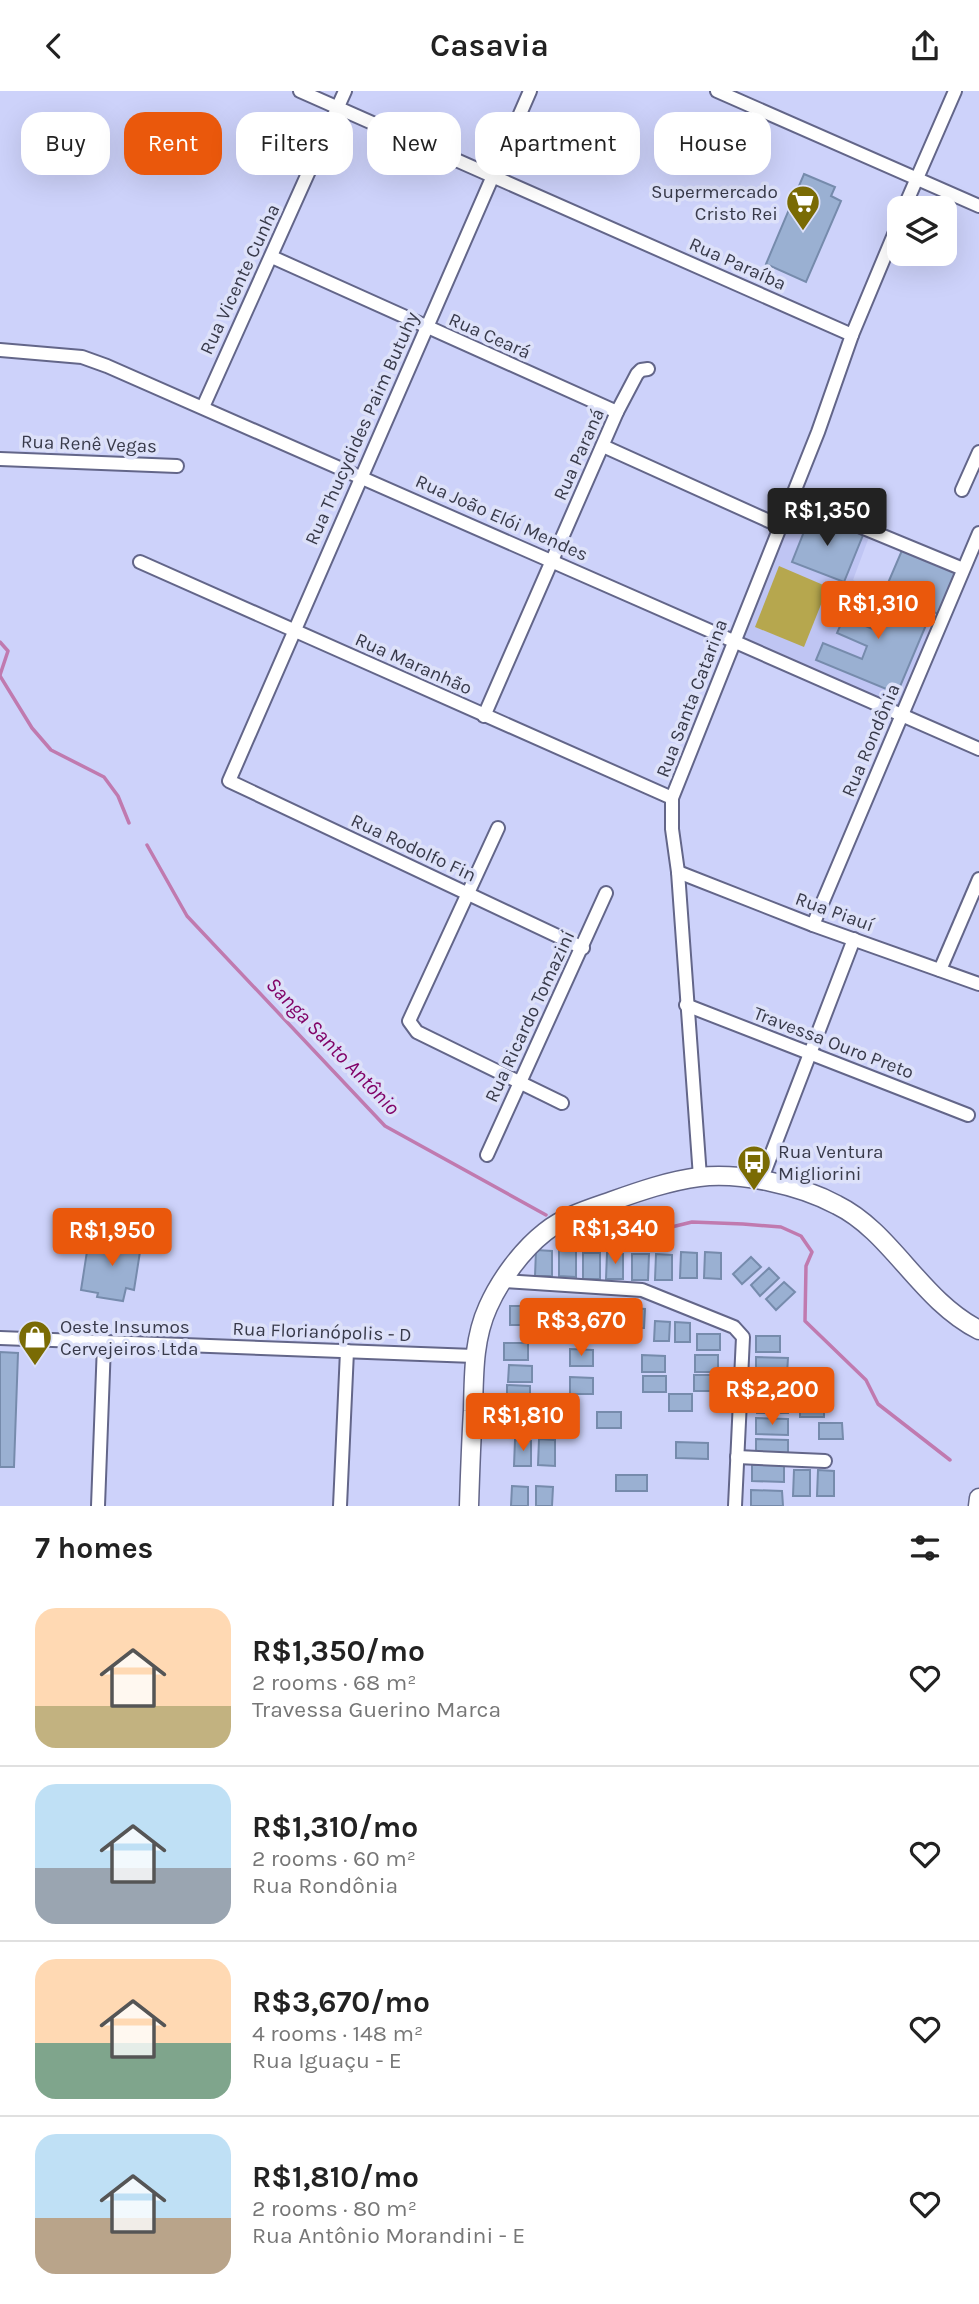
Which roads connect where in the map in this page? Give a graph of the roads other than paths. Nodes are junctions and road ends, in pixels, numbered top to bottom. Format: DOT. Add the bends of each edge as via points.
graph roads {
  1 [pos="300,91"];
  2 [pos="345,91"];
  3 [pos="530,91"];
  4 [pos="717,91"];
  5 [pos="955,91"];
  6 [pos="338,108"];
  7 [pos="493,176"];
  8 [pos="917,178"];
  9 [pos="909,196"];
  10 [pos="979,206"];
  11 [pos="887,251"];
  12 [pos="272,257"];
  13 [pos="426,327"];
  14 [pos="852,335"];
  15 [pos="0,350"];
  16 [pos="648,369"];
  17 [pos="202,407"];
  18 [pos="617,412"];
  19 [pos="603,446"];
  20 [pos="979,452"];
  21 [pos="0,459"];
  22 [pos="177,466"];
  23 [pos="361,476"];
  24 [pos="962,490"];
  25 [pos="792,498"];
  26 [pos="780,526"];
  27 [pos="979,533"];
  28 [pos="552,560"];
  29 [pos="140,562"];
  30 [pos="963,569"];
  31 [pos="293,630"];
  32 [pos="733,642"];
  33 [pos="484,716"];
  34 [pos="902,716"];
  35 [pos="979,749"];
  36 [pos="229,781"];
  37 [pos="672,798"];
  38 [pos="498,828"];
  39 [pos="678,872"];
  40 [pos="979,879"];
  41 [pos="606,893"];
  42 [pos="469,894"];
  43 [pos="813,925"];
  44 [pos="854,939"];
  45 [pos="583,947"];
  46 [pos="940,970"];
  47 [pos="979,984"];
  48 [pos="686,1005"];
  49 [pos="810,1054"];
  50 [pos="520,1081"];
  51 [pos="562,1103"];
  52 [pos="968,1115"];
  53 [pos="487,1155"];
  54 [pos="700,1177"];
  55 [pos="761,1181"];
  56 [pos="503,1281"];
  57 [pos="979,1330"];
  58 [pos="0,1338"];
  59 [pos="104,1343"];
  60 [pos="347,1351"];
  61 [pos="474,1356"];
  62 [pos="737,1457"];
  63 [pos="825,1461"];
  64 [pos="979,1498"];
  65 [pos="98,1506"];
  66 [pos="340,1506"];
  67 [pos="469,1506"];
  68 [pos="735,1506"];
  69 [pos="978,1506"];
  1 -- 6 [label="street, Rua Paraíba"];
  2 -- 6 [label="street, Rua Vicente Cunha"];
  3 -- 7 [label="street, Rua Thucydides Paim Butuhy"];
  4 -- 8 [label="street"];
  5 -- 8 [label="street"];
  6 -- 7 [label="street, Rua Paraíba"];
  6 -- 12 [label="street, Rua Vicente Cunha"];
  7 -- 13 [label="street, Rua Thucydides Paim Butuhy"];
  7 -- 14 [label="street, Rua Paraíba"];
  8 -- 9 [label="street"];
  8 -- 10 [label="street"];
  11 -- 14 [label="street, Rua Santa Catarina"];
  12 -- 13 [label="street, Rua Ceará"];
  12 -- 17 [label="street, Rua Vicente Cunha"];
  13 -- 18 [label="street, Rua Ceará"];
  13 -- 23 [label="street, Rua Thucydides Paim Butuhy"];
  14 -- 25 [label="street, Rua Santa Catarina"];
  15 -- 17 [label="street, Rua João Elói Mendes" via="82,357"];
  16 -- 18 [label="street, Rua Paraná" via="637,374"];
  17 -- 23 [label="street, Rua João Elói Mendes"];
  18 -- 19 [label="street, Rua Paraná"];
  19 -- 26 [label="street"];
  19 -- 28 [label="street, Rua Paraná"];
  20 -- 24 [label="street"];
  21 -- 22 [label="street, Rua Renê Vegas"];
  23 -- 28 [label="street, Rua João Elói Mendes"];
  23 -- 31 [label="street, Rua Thucydides Paim Butuhy"];
  25 -- 26 [label="street, Rua Santa Catarina"];
  25 -- 30 [label="street"];
  26 -- 32 [label="street, Rua Santa Catarina"];
  27 -- 30 [label="street, Rua Rondônia"];
  28 -- 32 [label="street, Rua João Elói Mendes"];
  28 -- 33 [label="street, Rua Paraná"];
  29 -- 31 [label="street, Rua Maranhão"];
  30 -- 34 [label="street, Rua Rondônia"];
  31 -- 33 [label="street, Rua Maranhão"];
  31 -- 36 [label="street, Rua Thucydides Paim Butuhy"];
  32 -- 34 [label="street, Rua João Elói Mendes"];
  32 -- 37 [label="street, Rua Santa Catarina"];
  33 -- 37 [label="street, Rua Maranhão"];
  34 -- 35 [label="street, Rua João Elói Mendes"];
  34 -- 43 [label="street, Rua Rondônia"];
  36 -- 42 [label="street, Rua Rodolfo Fin"];
  37 -- 39 [label="street, Rua Santa Catarina"];
  38 -- 42 [label="street"];
  39 -- 43 [label="street, Rua Piauí"];
  39 -- 48 [label="street, Rua Santa Catarina"];
  40 -- 46 [label="street"];
  41 -- 45 [label="street, Rua Ricardo Tomazini"];
  42 -- 45 [label="street, Rua Rodolfo Fin"];
  42 -- 50 [label="street" via="409,1021 417,1032"];
  43 -- 44 [label="street, Rua Piauí"];
  44 -- 46 [label="street, Rua Piauí"];
  44 -- 49 [label="street"];
  45 -- 50 [label="street, Rua Ricardo Tomazini"];
  46 -- 47 [label="street, Rua Piauí"];
  48 -- 49 [label="street, Travessa Ouro Preto"];
  48 -- 54 [label="street, Rua Santa Catarina"];
  49 -- 52 [label="street, Travessa Ouro Preto"];
  49 -- 55 [label="street"];
  50 -- 51 [label="street"];
  50 -- 53 [label="street, Rua Ricardo Tomazini"];
  54 -- 55 [label="street"];
  54 -- 56 [label="street" via="649,1188 576,1213 545,1232"];
  55 -- 57 [label="street" via="817,1195 851,1213 932,1296"];
  56 -- 61 [label="street" via="488,1308"];
  56 -- 62 [label="street" via="642,1290 734,1327 743,1337"];
  58 -- 59 [label="street, Rua Florianópolis - D"];
  59 -- 60 [label="street, Rua Florianópolis - D"];
  59 -- 65 [label="street"];
  60 -- 61 [label="street, Rua Florianópolis - D"];
  60 -- 66 [label="street"];
  61 -- 67 [label="street"];
  62 -- 63 [label="street"];
  62 -- 68 [label="street"];
  64 -- 69 [label="street"];
}
